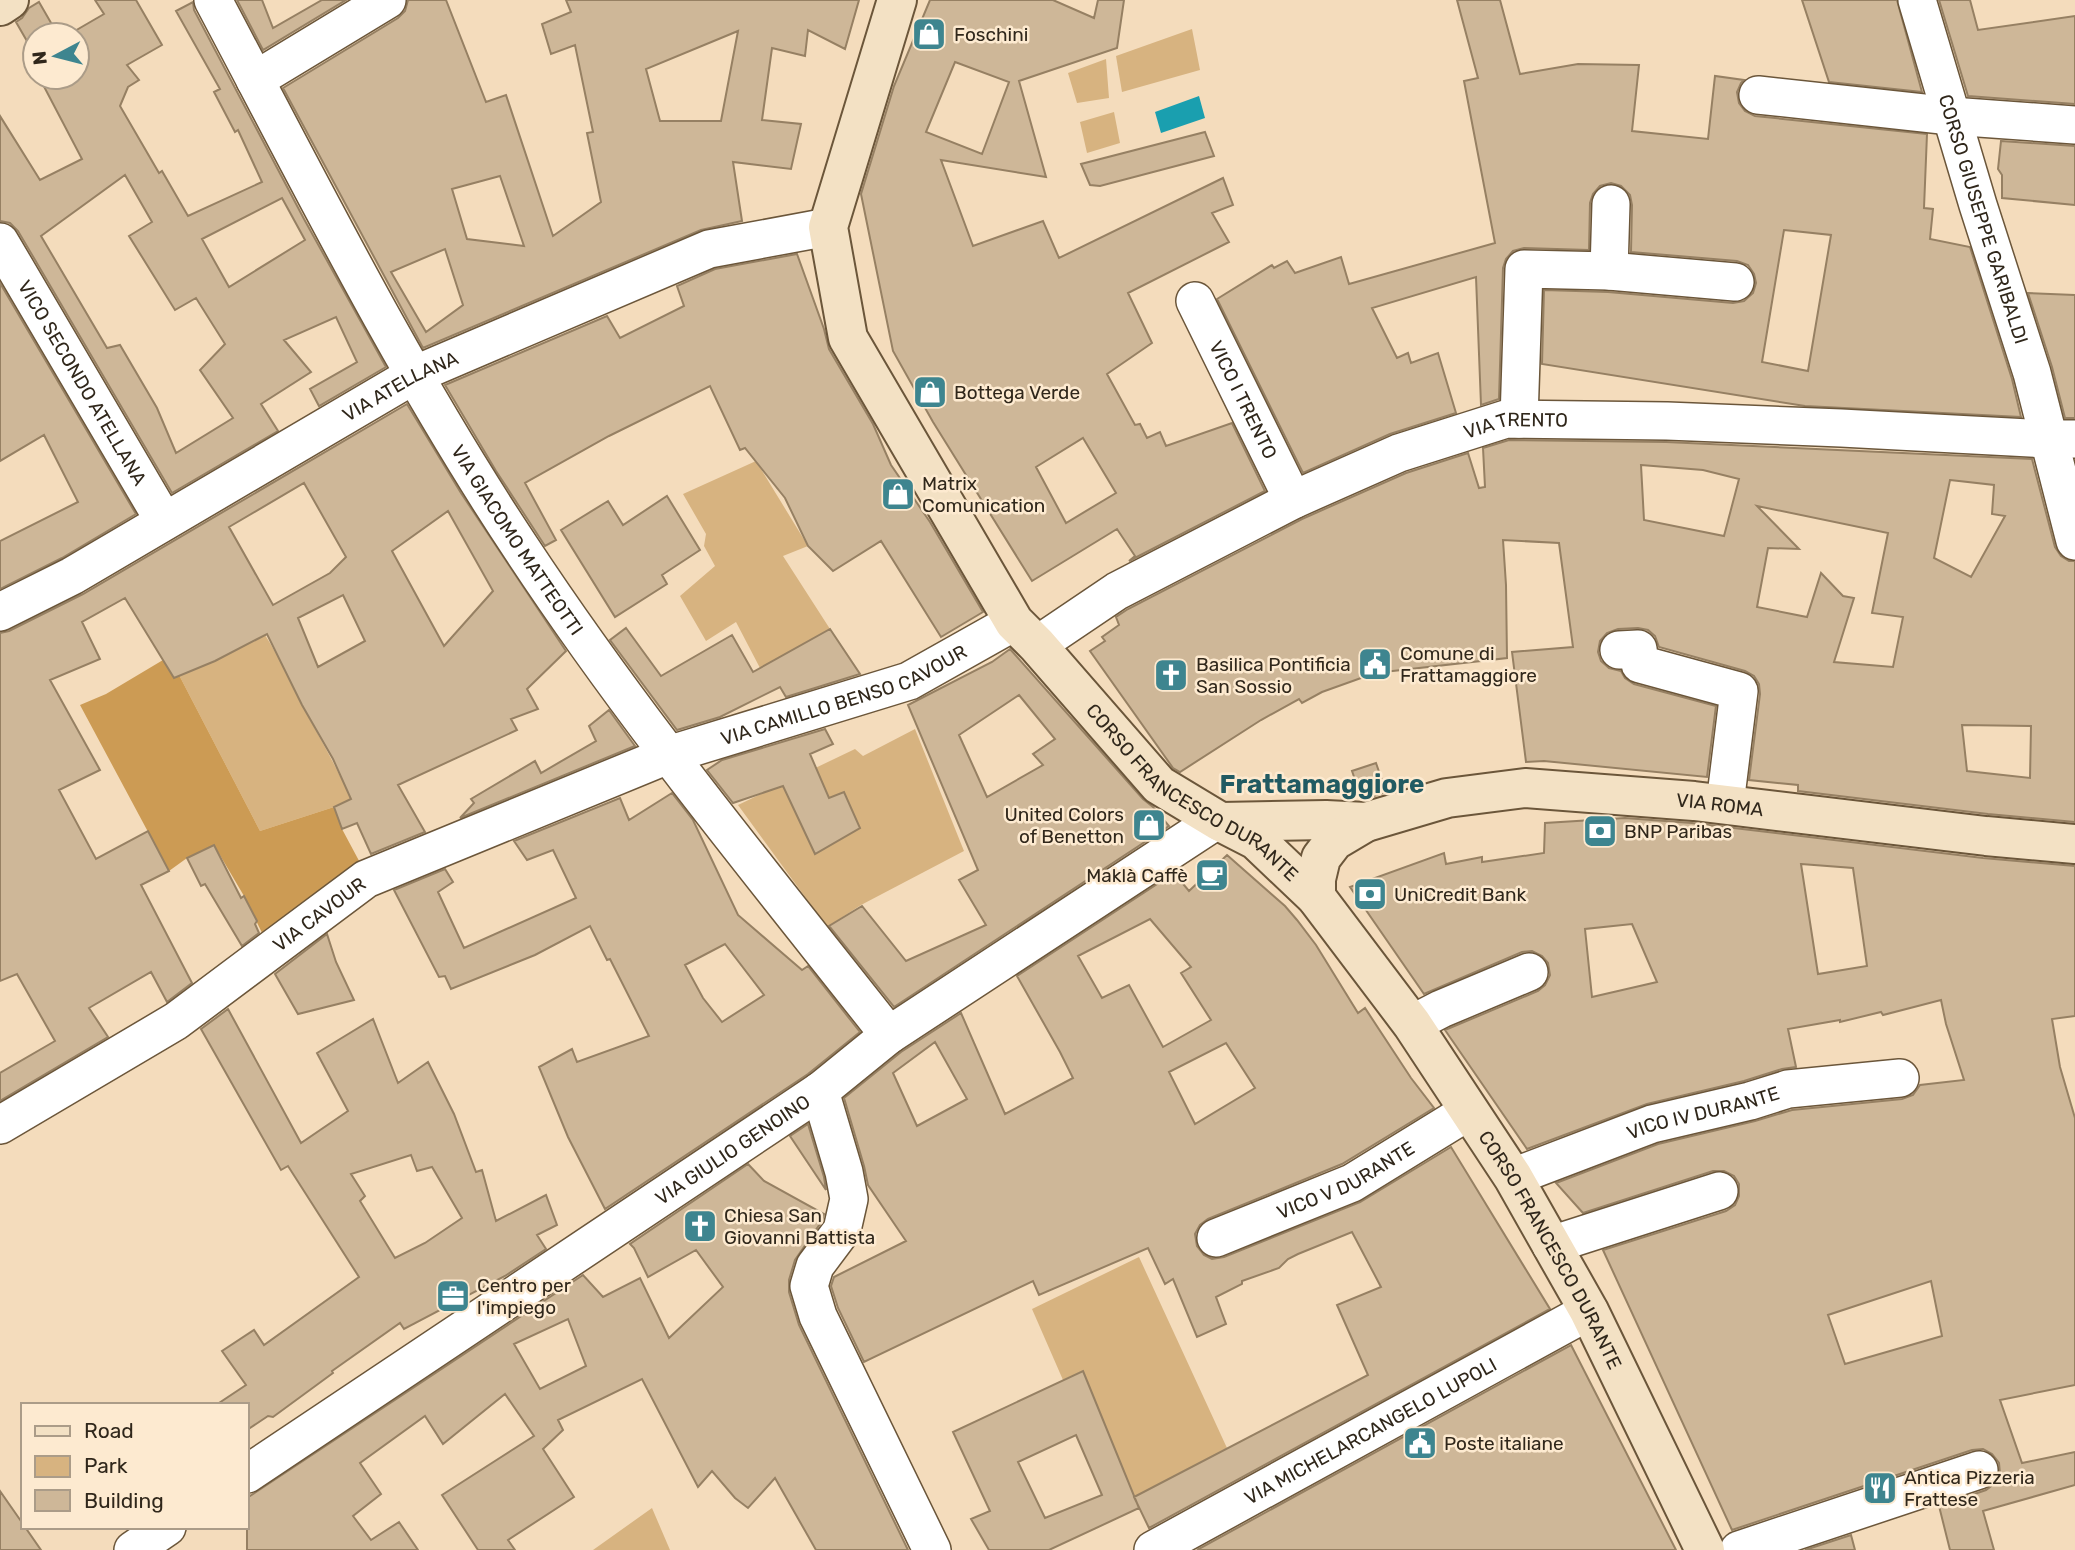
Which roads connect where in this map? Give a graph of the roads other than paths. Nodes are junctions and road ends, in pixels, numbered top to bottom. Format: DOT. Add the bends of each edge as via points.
graph roads {
  1 [pos="9,0"];
  2 [pos="213,0"];
  3 [pos="387,0"];
  4 [pos="897,0"];
  5 [pos="1917,0"];
  6 [pos="0,6"];
  7 [pos="255,80"];
  8 [pos="1758,95"];
  9 [pos="1951,116"];
  10 [pos="2075,125"];
  11 [pos="1611,204"];
  12 [pos="828,227"];
  13 [pos="0,242"];
  14 [pos="1609,271"];
  15 [pos="1735,282"];
  16 [pos="1195,301"];
  17 [pos="414,375"];
  18 [pos="1519,419"];
  19 [pos="2061,439"];
  20 [pos="1293,500"];
  21 [pos="164,521"];
  22 [pos="2075,541"];
  23 [pos="0,612"];
  24 [pos="1026,634"];
  25 [pos="1619,650"];
  26 [pos="668,755"];
  27 [pos="1725,804"];
  28 [pos="1218,821"];
  29 [pos="1366,822"];
  30 [pos="2075,844"];
  31 [pos="1316,897"];
  32 [pos="1529,971"];
  33 [pos="1412,1024"];
  34 [pos="889,1035"];
  35 [pos="1900,1078"];
  36 [pos="820,1091"];
  37 [pos="1469,1111"];
  38 [pos="0,1125"];
  39 [pos="1513,1177"];
  40 [pos="1719,1191"];
  41 [pos="1216,1238"];
  42 [pos="1551,1245"];
  43 [pos="1589,1311"];
  44 [pos="1979,1470"];
  45 [pos="248,1473"];
  46 [pos="164,1529"];
  47 [pos="133,1550"];
  48 [pos="932,1550"];
  49 [pos="1153,1550"];
  50 [pos="1705,1550"];
  51 [pos="1738,1550"];
  1 -- 6 [label="street"];
  2 -- 7 [label="street, VIA GIACOMO MATTEOTTI"];
  3 -- 7 [label="street"];
  4 -- 12 [label="street, CORSO FRANCESCO DURANTE"];
  5 -- 9 [label="street, CORSO GIUSEPPE GARIBALDI"];
  7 -- 17 [label="street, VIA GIACOMO MATTEOTTI"];
  8 -- 9 [label="street"];
  9 -- 10 [label="street"];
  9 -- 19 [label="street, CORSO GIUSEPPE GARIBALDI" via="2032,373"];
  11 -- 14 [label="street"];
  12 -- 17 [label="street, VIA ATELLANA" via="709,249"];
  12 -- 24 [label="street, CORSO FRANCESCO DURANTE" via="848,338"];
  13 -- 21 [label="street, VICO SECONDO ATELLANA"];
  14 -- 15 [label="street"];
  14 -- 18 [label="street" via="1524,269"];
  16 -- 20 [label="street, VICO I TRENTO"];
  17 -- 21 [label="street, VIA ATELLANA"];
  17 -- 26 [label="street, VIA GIACOMO MATTEOTTI" via="520,547"];
  18 -- 19 [label="street, VIA TRENTO"];
  18 -- 20 [label="street, VIA TRENTO" via="1506,419 1399,453"];
  19 -- 22 [label="street, CORSO GIUSEPPE GARIBALDI"];
  20 -- 24 [label="street, VIA TRENTO"];
  21 -- 23 [label="street, VIA ATELLANA"];
  24 -- 26 [label="street, VIA CAMILLO BENSO CAVOUR" via="909,681"];
  24 -- 28 [label="street, CORSO FRANCESCO DURANTE" via="1159,785"];
  25 -- 27 [label="street" via="1637,649 1640,664 1739,691"];
  26 -- 34 [label="street, VIA GIACOMO MATTEOTTI"];
  26 -- 38 [label="street, VIA CAVOUR" via="366,880 176,1021"];
  27 -- 29 [label="street, VIA ROMA" via="1525,788 1447,798"];
  27 -- 30 [label="street, VIA ROMA"];
  28 -- 29 [label="street, VIA ROMA"];
  28 -- 31 [label="street, CORSO FRANCESCO DURANTE" via="1256,840"];
  28 -- 34 [label="street, VIA GIULIO GENOINO"];
  29 -- 31 [label="street, VIA ROMA" via="1334,841 1321,858"];
  31 -- 33 [label="street, CORSO FRANCESCO DURANTE"];
  32 -- 33 [label="street"];
  33 -- 37 [label="street, CORSO FRANCESCO DURANTE"];
  34 -- 36 [label="street, VIA GIULIO GENOINO"];
  35 -- 39 [label="street, VICO IV DURANTE" via="1788,1089 1653,1124"];
  36 -- 45 [label="street, VIA GIULIO GENOINO"];
  36 -- 48 [label="street" via="849,1199 842,1230 815,1266 809,1286 818,1316"];
  37 -- 39 [label="street, CORSO FRANCESCO DURANTE"];
  37 -- 41 [label="street, VICO V DURANTE" via="1352,1184"];
  39 -- 42 [label="street, CORSO FRANCESCO DURANTE"];
  40 -- 42 [label="street"];
  42 -- 43 [label="street, CORSO FRANCESCO DURANTE"];
  43 -- 49 [label="street, VIA MICHELARCANGELO LUPOLI"];
  43 -- 50 [label="street, CORSO FRANCESCO DURANTE"];
  44 -- 51 [label="street"];
  46 -- 47 [label="street"];
}
